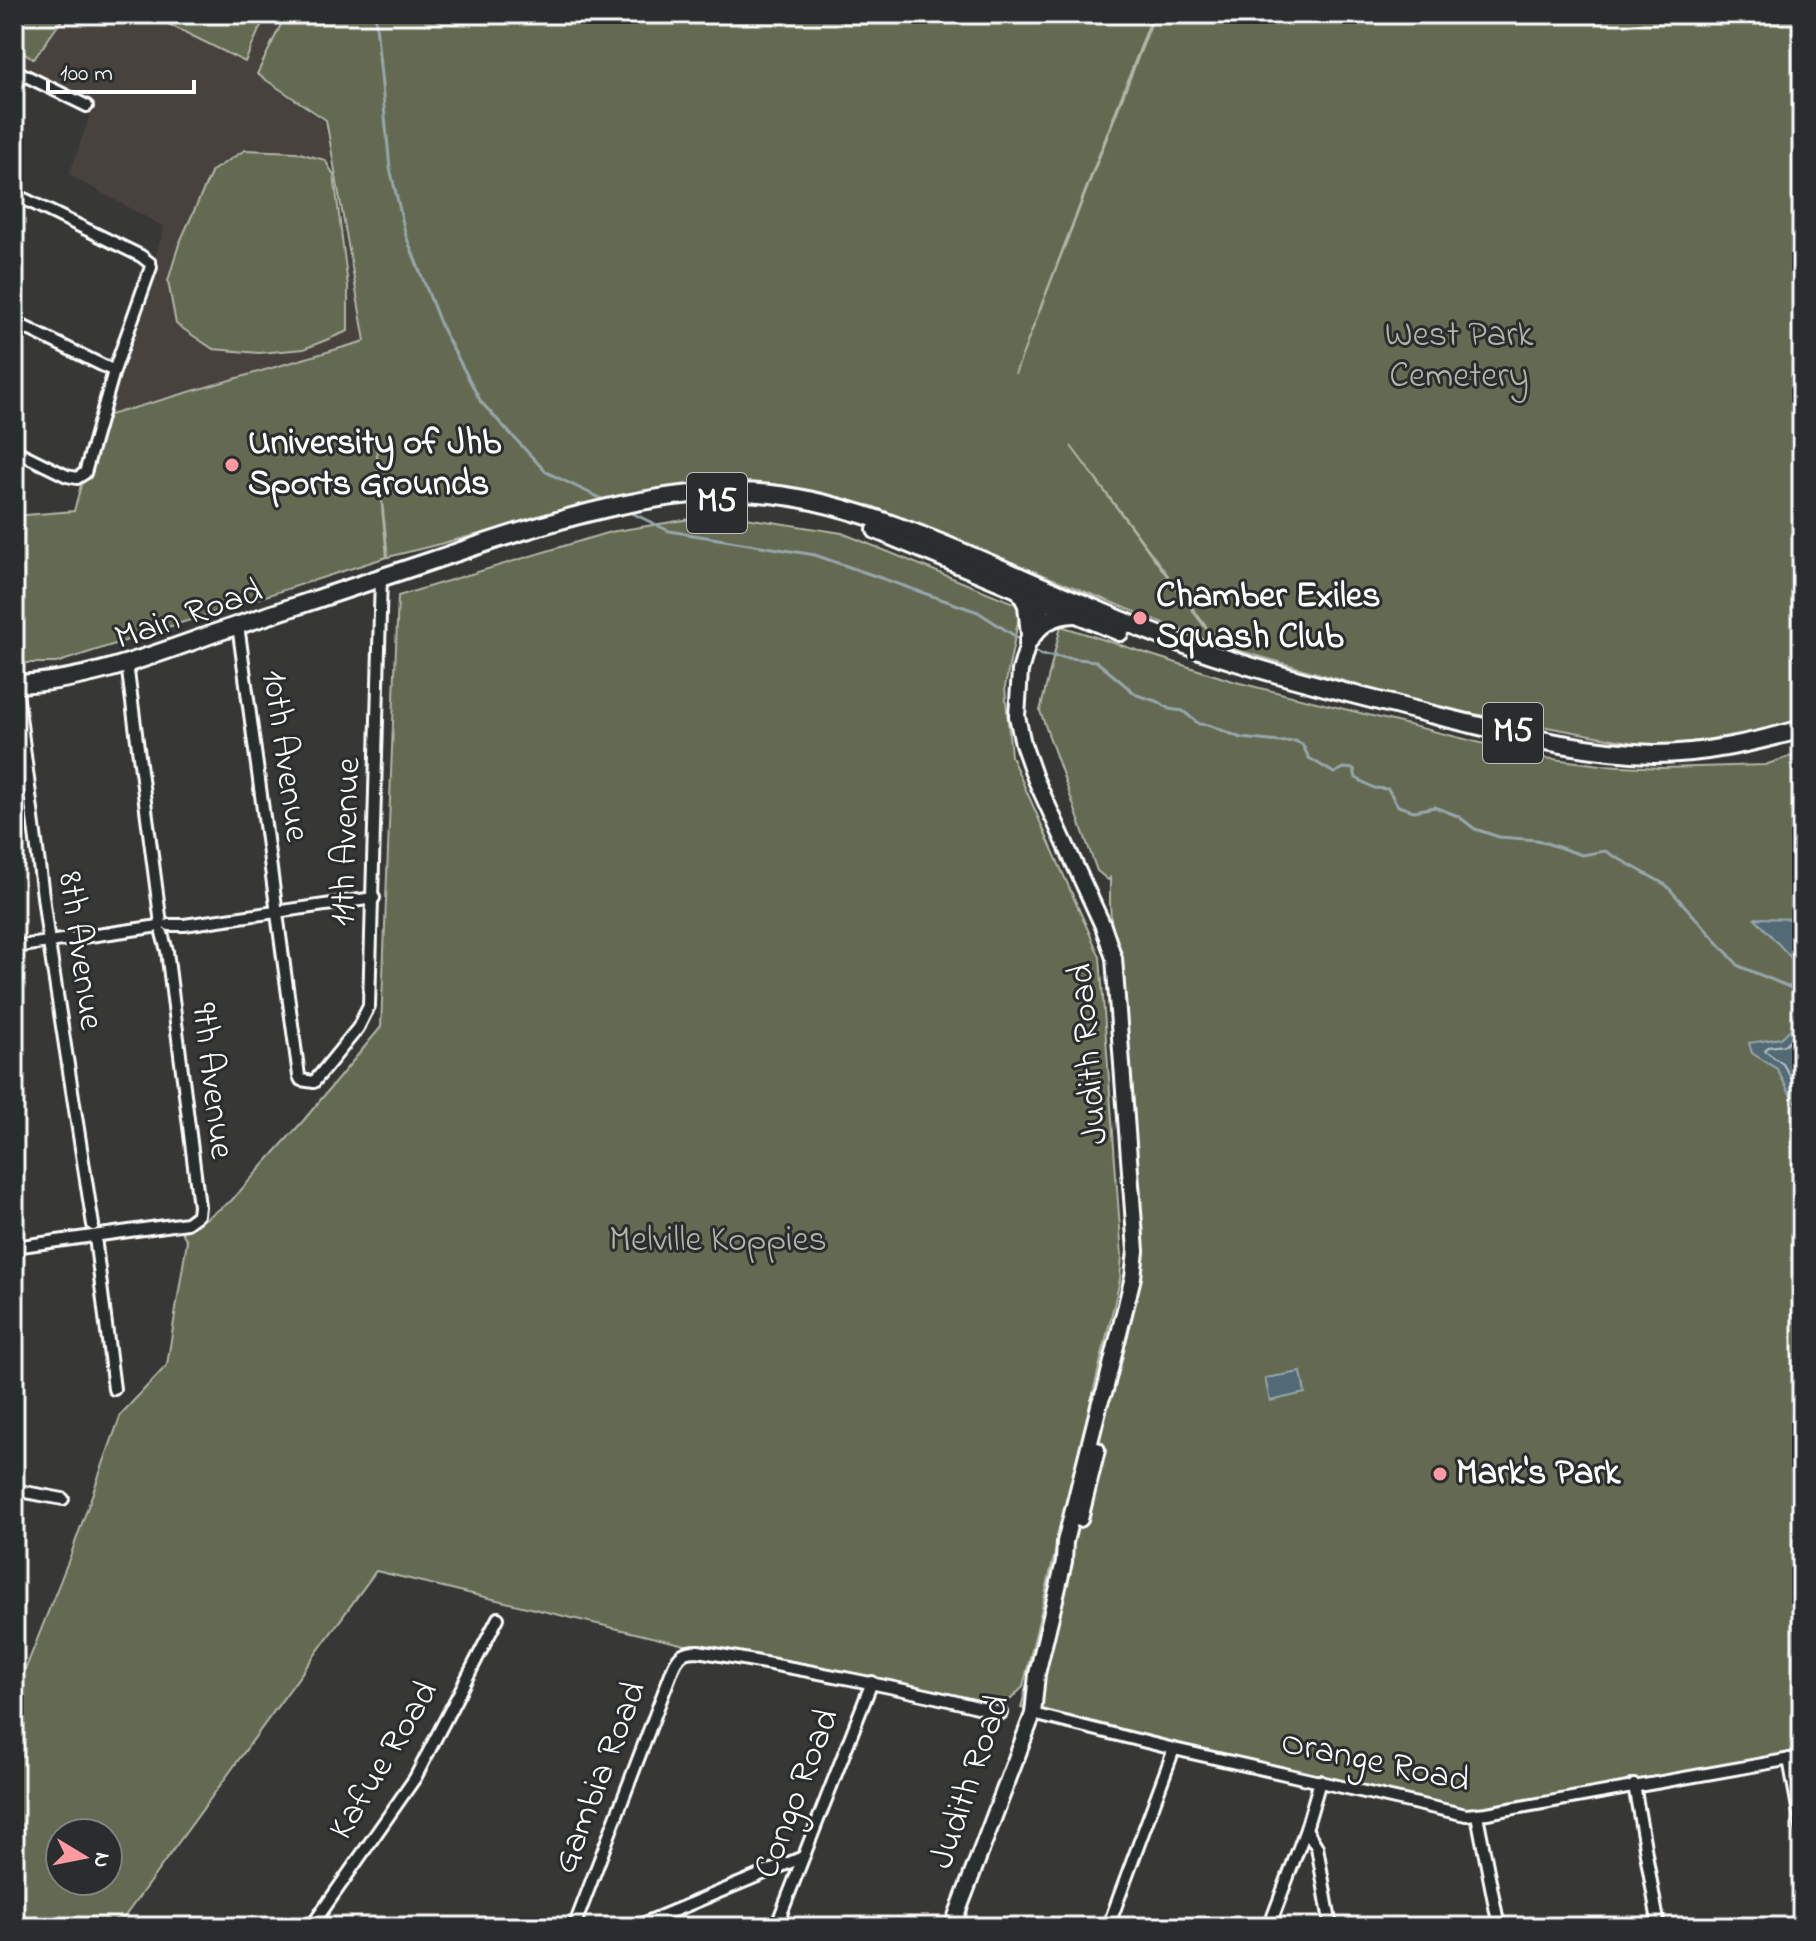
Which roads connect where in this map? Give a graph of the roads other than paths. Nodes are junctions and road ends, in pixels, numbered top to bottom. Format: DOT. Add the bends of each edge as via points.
graph roads {
  1 [pos="14,70"];
  2 [pos="87,106"];
  3 [pos="14,194"];
  4 [pos="14,322"];
  5 [pos="114,371"];
  6 [pos="14,450"];
  7 [pos="381,582"];
  8 [pos="1019,589"];
  9 [pos="1048,596"];
  10 [pos="1076,613"];
  11 [pos="239,629"];
  12 [pos="1029,638"];
  13 [pos="128,668"];
  14 [pos="15,689"];
  15 [pos="1802,729"];
  16 [pos="1802,738"];
  17 [pos="374,898"];
  18 [pos="278,912"];
  19 [pos="164,928"];
  20 [pos="49,943"];
  21 [pos="14,947"];
  22 [pos="306,1082"];
  23 [pos="93,1225"];
  24 [pos="95,1237"];
  25 [pos="14,1247"];
  26 [pos="114,1389"];
  27 [pos="14,1490"];
  28 [pos="63,1499"];
  29 [pos="498,1618"];
  30 [pos="872,1682"];
  31 [pos="1001,1713"];
  32 [pos="1033,1714"];
  33 [pos="1174,1749"];
  34 [pos="1802,1757"];
  35 [pos="1789,1759"];
  36 [pos="1320,1781"];
  37 [pos="1634,1785"];
  38 [pos="1477,1815"];
  39 [pos="1306,1829"];
  40 [pos="1802,1830"];
  41 [pos="803,1857"];
  42 [pos="311,1927"];
  43 [pos="574,1927"];
  44 [pos="635,1927"];
  45 [pos="776,1927"];
  46 [pos="952,1927"];
  47 [pos="1108,1927"];
  48 [pos="1269,1927"];
  49 [pos="1331,1927"];
  50 [pos="1499,1927"];
  51 [pos="1659,1927"];
  1 -- 2 [label="street"];
  3 -- 5 [label="street" via="150,263"];
  4 -- 5 [label="street"];
  5 -- 6 [label="street" via="85,473 67,476"];
  7 -- 8 [label="main road, M5" via="585,521 647,508 730,502 789,507 856,523"];
  7 -- 9 [label="main road, M5" via="595,511 749,492 869,517"];
  7 -- 11 [label="main road, Main Road / M5"];
  7 -- 17 [label="street, 11th Avenue"];
  8 -- 9 [label="main road, M5"];
  8 -- 12 [label="main road" via="1027,605"];
  9 -- 10 [label="main road, M5"];
  9 -- 12 [label="street, Judith Road"];
  9 -- 15 [label="main road, M5" via="1236,662 1571,746 1674,753"];
  10 -- 12 [label="main road" via="1051,618"];
  10 -- 16 [label="main road, M5" via="1170,651 1322,696 1560,754 1632,762 1693,761"];
  11 -- 13 [label="main road, Main Road / M5"];
  11 -- 18 [label="street, 10th Avenue"];
  12 -- 32 [label="street, Judith Road" via="1016,698 1023,744 1114,958 1136,1251 1092,1474 1064,1562 1037,1674"];
  13 -- 14 [label="main road, Main Road / M5"];
  13 -- 19 [label="street, 9th Avenue"];
  14 -- 20 [label="street, 8th Avenue"];
  17 -- 18 [label="street"];
  17 -- 22 [label="street, 11th Avenue" via="365,1017 314,1082"];
  18 -- 19 [label="street"];
  18 -- 22 [label="street, 10th Avenue" via="299,1076"];
  19 -- 20 [label="street"];
  19 -- 24 [label="street, 9th Avenue" via="199,1211 187,1223"];
  20 -- 21 [label="street"];
  20 -- 23 [label="street, 8th Avenue"];
  24 -- 25 [label="street"];
  24 -- 26 [label="street"];
  27 -- 28 [label="street"];
  29 -- 42 [label="street, Kafue Road" via="408,1791"];
  30 -- 31 [label="street"];
  30 -- 41 [label="street, Congo Road"];
  30 -- 43 [label="street, Gambia Road" via="698,1651 677,1657"];
  32 -- 33 [label="street, Orange Road"];
  32 -- 46 [label="street, Judith Road"];
  33 -- 36 [label="street, Orange Road"];
  33 -- 47 [label="street"];
  34 -- 35 [label="street, Orange Road"];
  35 -- 37 [label="street, Orange Road"];
  35 -- 40 [label="street"];
  36 -- 38 [label="street, Orange Road"];
  36 -- 39 [label="street"];
  37 -- 38 [label="street, Orange Road"];
  37 -- 51 [label="street"];
  38 -- 50 [label="street"];
  39 -- 48 [label="street"];
  39 -- 49 [label="street" via="1317,1847"];
  41 -- 44 [label="street"];
  41 -- 45 [label="street, Congo Road"];
}
